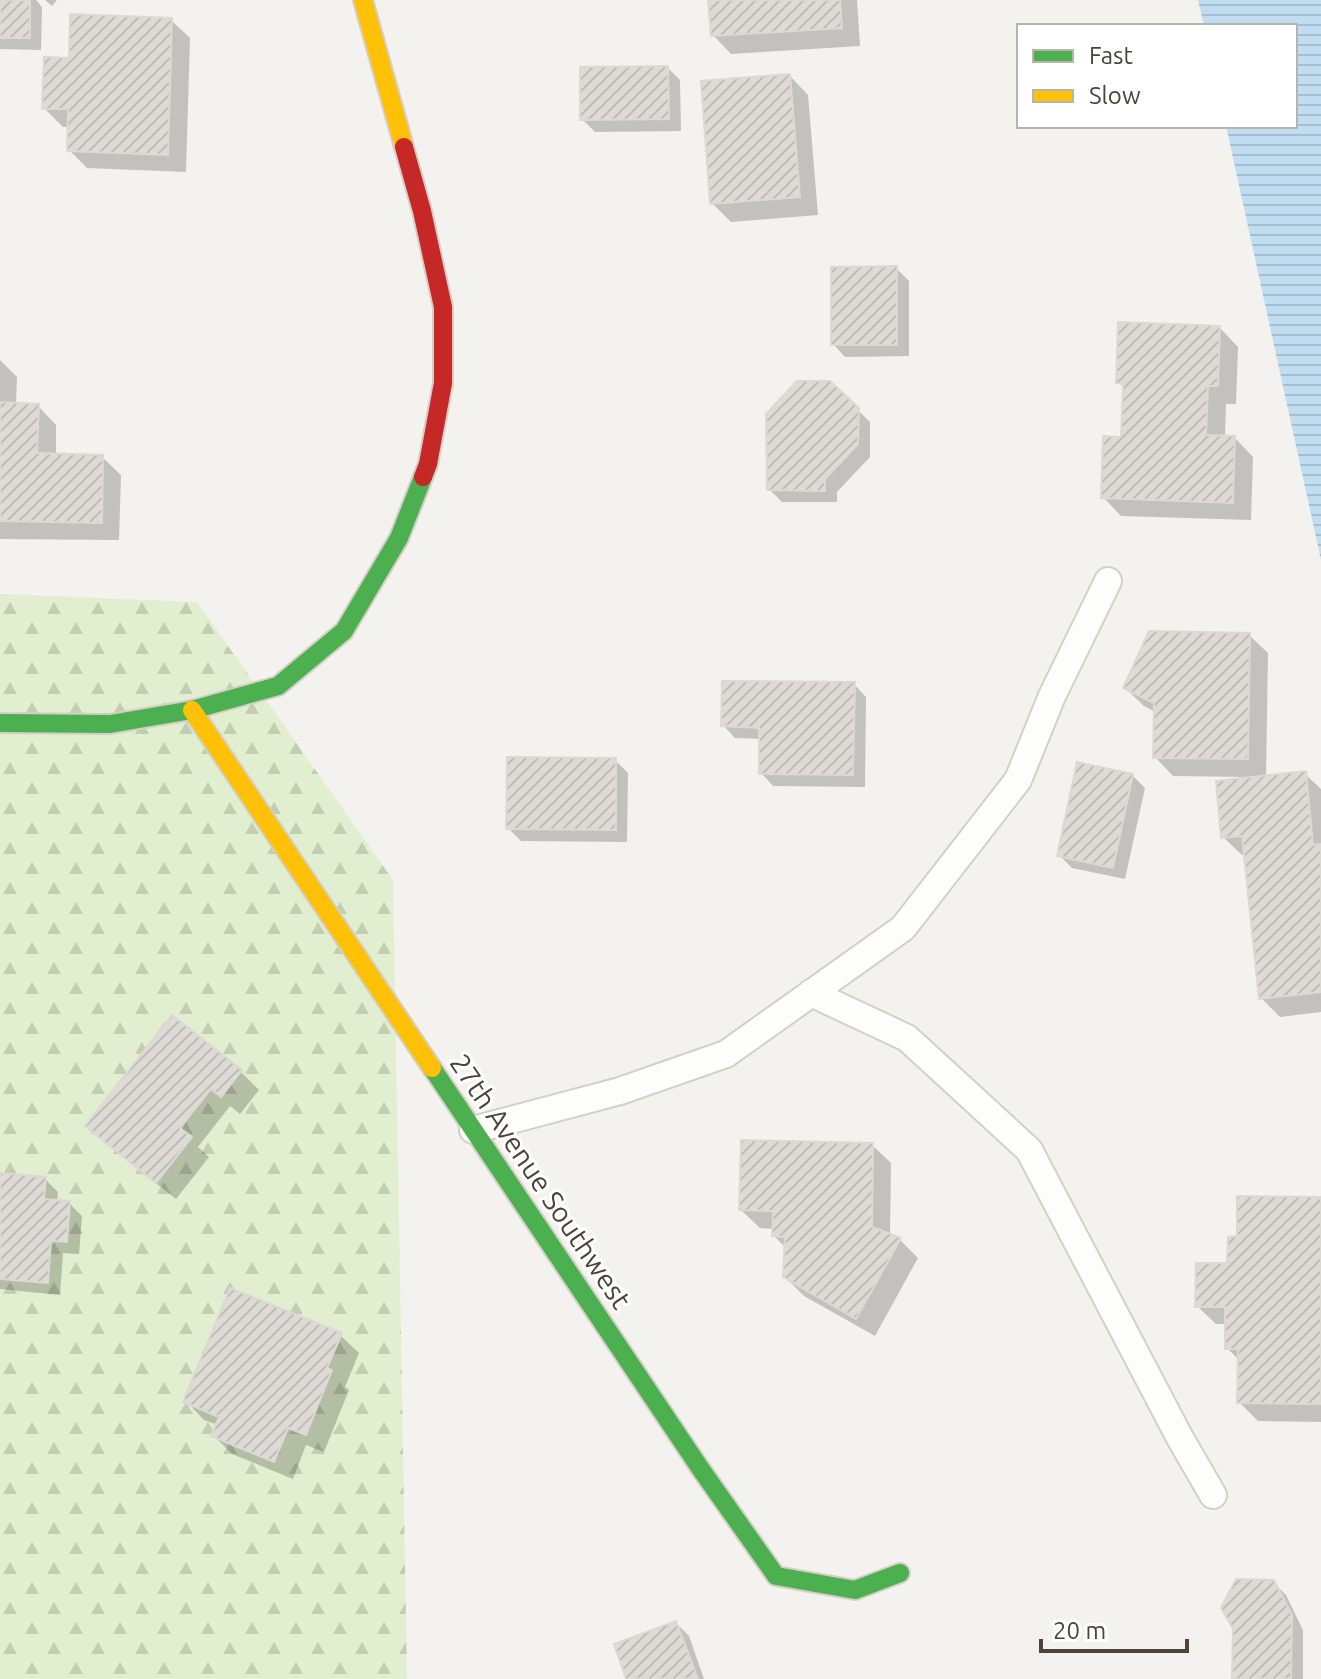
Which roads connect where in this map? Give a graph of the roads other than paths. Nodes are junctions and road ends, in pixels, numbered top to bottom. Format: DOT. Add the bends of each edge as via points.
graph roads {
  1 [pos="363,0"];
  2 [pos="1108,581"];
  3 [pos="192,710"];
  4 [pos="0,723"];
  5 [pos="811,993"];
  6 [pos="473,1130"];
  7 [pos="1213,1495"];
  8 [pos="900,1573"];
  1 -- 3 [label="street" via="443,307 443,383 428,464 399,538 344,631 278,686"];
  2 -- 5 [label="lane" via="1018,780 903,928"];
  3 -- 4 [label="street" via="110,724"];
  3 -- 6 [label="street, 27th Avenue Southwest"];
  5 -- 6 [label="lane" via="726,1054 620,1091"];
  5 -- 7 [label="lane" via="907,1038 1029,1150"];
  6 -- 8 [label="street, 27th Avenue Southwest" via="776,1576 855,1590"];
}
